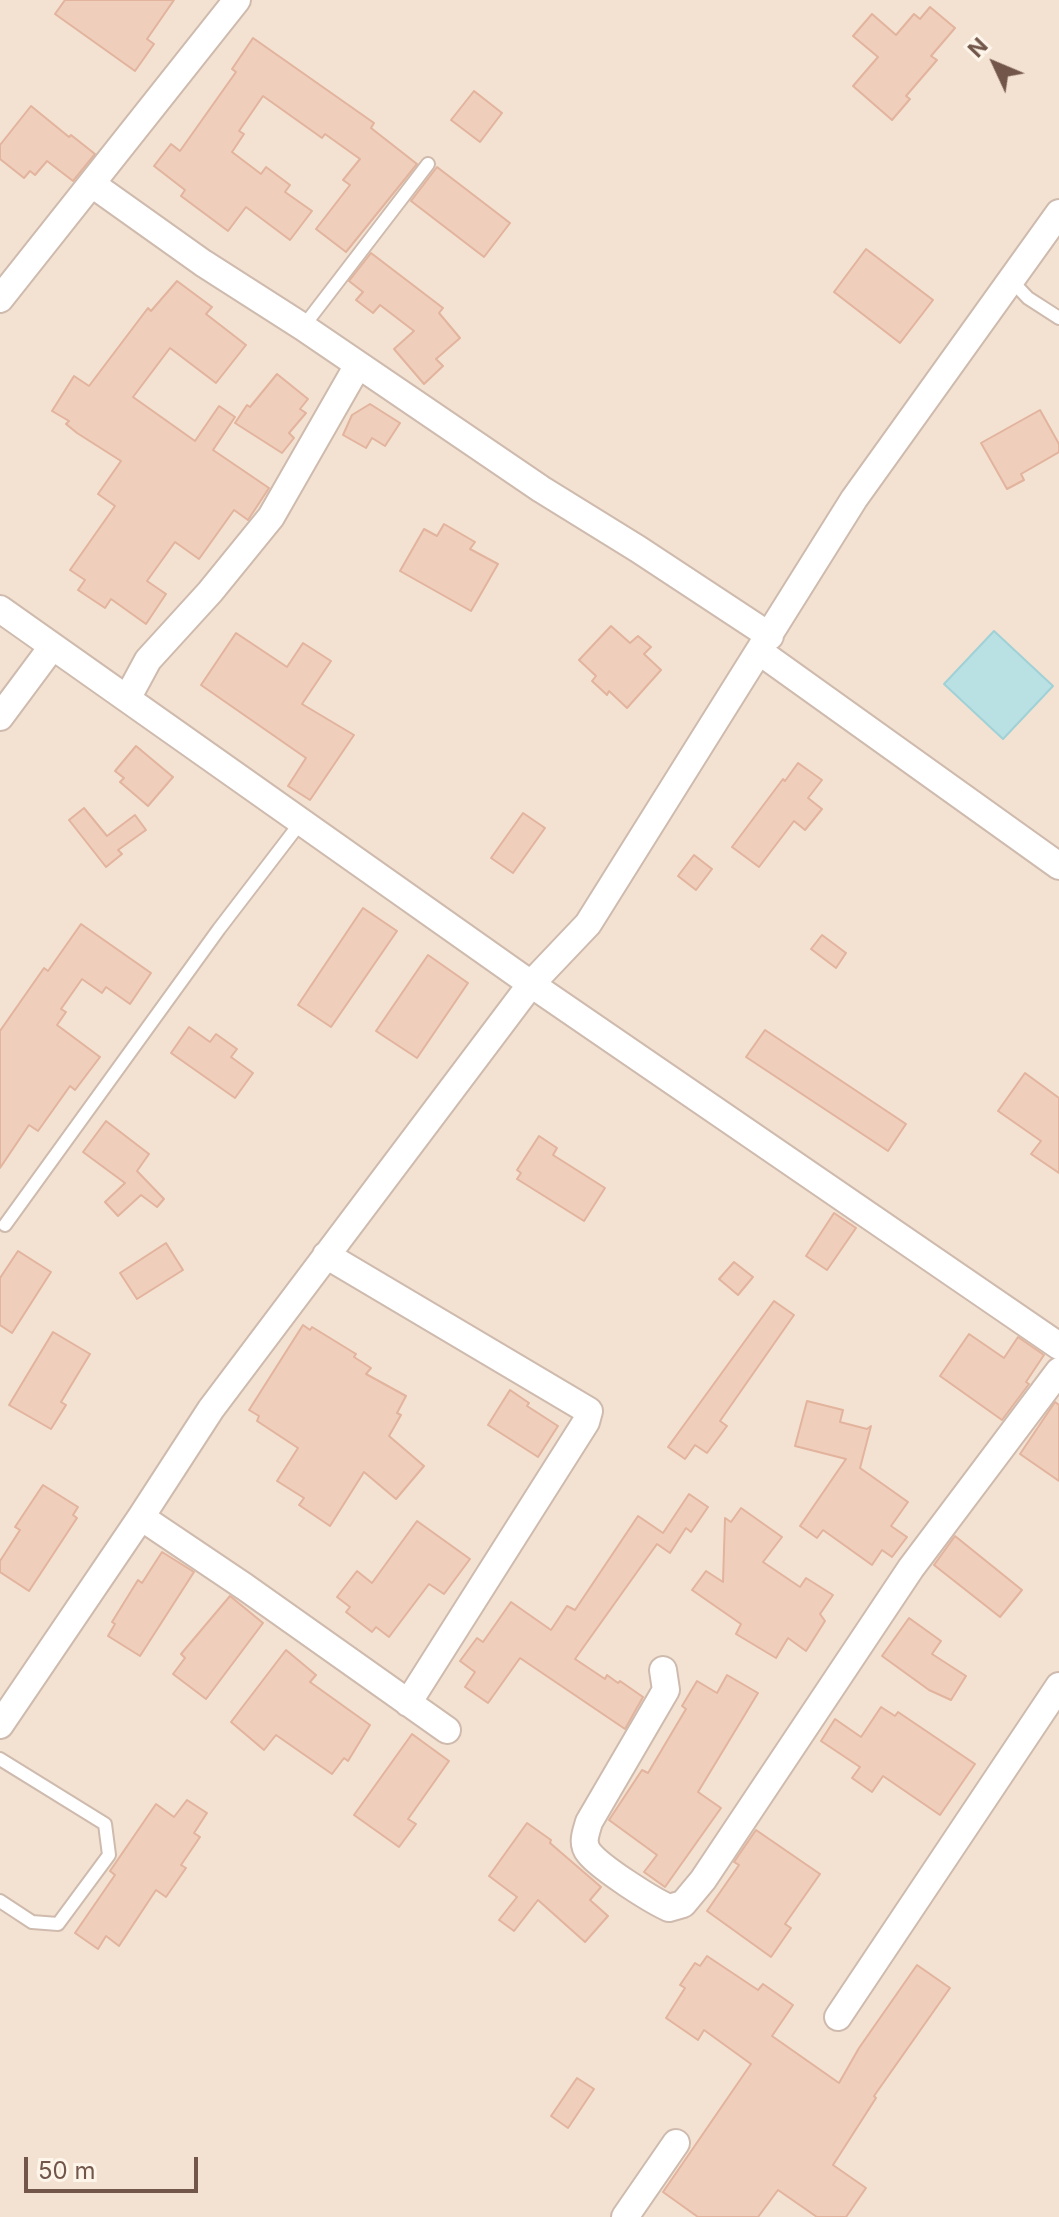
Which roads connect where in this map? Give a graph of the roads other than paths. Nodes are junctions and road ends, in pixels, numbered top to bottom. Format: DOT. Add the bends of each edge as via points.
graph roads {
  1 [pos="237,0"];
  2 [pos="428,164"];
  3 [pos="92,184"];
  4 [pos="1059,213"];
  5 [pos="1011,280"];
  6 [pos="0,299"];
  7 [pos="1059,318"];
  8 [pos="303,327"];
  9 [pos="358,365"];
  10 [pos="0,609"];
  11 [pos="765,644"];
  12 [pos="52,647"];
  13 [pos="128,697"];
  14 [pos="0,717"];
  15 [pos="301,822"];
  16 [pos="1059,866"];
  17 [pos="531,984"];
  18 [pos="5,1225"];
  19 [pos="326,1255"];
  20 [pos="1059,1346"];
  21 [pos="1059,1371"];
  22 [pos="141,1517"];
  23 [pos="663,1670"];
  24 [pos="1059,1686"];
  25 [pos="408,1703"];
  26 [pos="0,1725"];
  27 [pos="447,1730"];
  28 [pos="0,1759"];
  29 [pos="0,1901"];
  30 [pos="838,2017"];
  31 [pos="676,2143"];
  32 [pos="625,2217"];
  1 -- 3 [label="street"];
  2 -- 8 [label="lane"];
  3 -- 6 [label="street"];
  3 -- 8 [label="street"];
  4 -- 5 [label="street"];
  5 -- 7 [label="lane"];
  5 -- 11 [label="street" via="854,499"];
  8 -- 9 [label="street"];
  9 -- 11 [label="street" via="638,549"];
  9 -- 13 [label="street" via="271,517 148,660"];
  10 -- 12 [label="street"];
  11 -- 16 [label="street"];
  11 -- 17 [label="street" via="588,924"];
  12 -- 13 [label="street"];
  12 -- 14 [label="street"];
  13 -- 15 [label="street"];
  15 -- 17 [label="street"];
  15 -- 18 [label="lane"];
  17 -- 19 [label="street"];
  17 -- 20 [label="street"];
  19 -- 22 [label="street" via="211,1409"];
  19 -- 25 [label="street" via="589,1411"];
  21 -- 23 [label="street" via="911,1568 703,1880 683,1904 669,1908 649,1900 588,1852 584,1838 666,1690"];
  22 -- 25 [label="street"];
  22 -- 26 [label="street"];
  24 -- 30 [label="street"];
  25 -- 27 [label="street"];
  28 -- 29 [label="lane" via="105,1824 109,1855 58,1924 32,1922"];
  31 -- 32 [label="street"];
}
